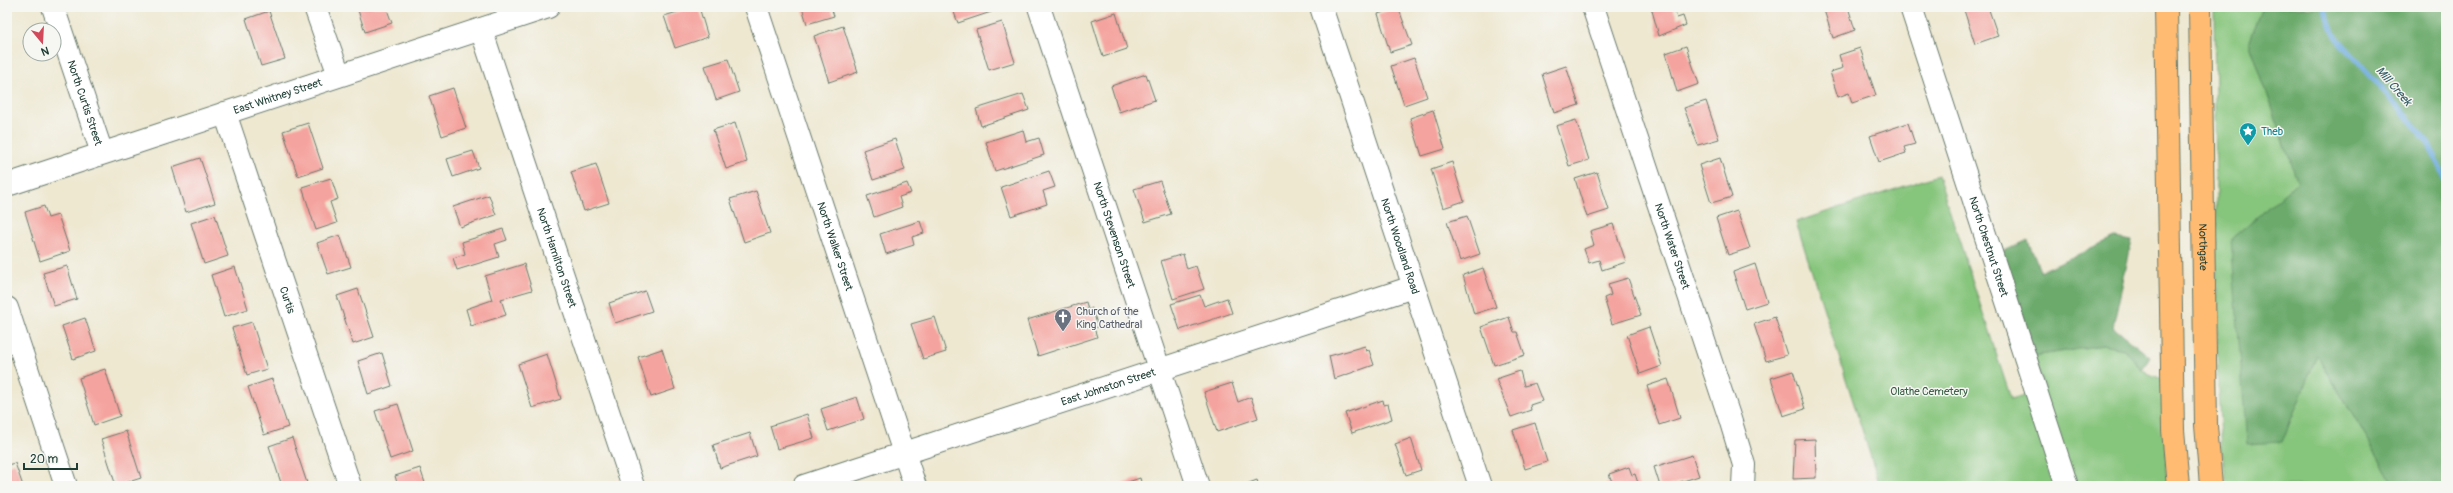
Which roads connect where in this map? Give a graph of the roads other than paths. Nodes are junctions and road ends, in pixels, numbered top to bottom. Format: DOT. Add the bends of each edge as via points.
graph roads {
  1 [pos="53,7"];
  2 [pos="315,7"];
  3 [pos="548,7"];
  4 [pos="756,7"];
  5 [pos="1039,7"];
  6 [pos="1320,7"];
  7 [pos="1593,7"];
  8 [pos="1911,7"];
  9 [pos="2166,7"];
  10 [pos="2200,7"];
  11 [pos="481,29"];
  12 [pos="339,75"];
  13 [pos="225,114"];
  14 [pos="102,153"];
  15 [pos="7,185"];
  16 [pos="1413,287"];
  17 [pos="7,308"];
  18 [pos="1159,370"];
  19 [pos="904,453"];
  20 [pos="66,486"];
  21 [pos="350,486"];
  22 [pos="633,486"];
  23 [pos="804,486"];
  24 [pos="915,486"];
  25 [pos="1198,486"];
  26 [pos="1480,486"];
  27 [pos="1743,486"];
  28 [pos="2067,486"];
  29 [pos="2178,486"];
  30 [pos="2212,486"];
  1 -- 14 [label="street, North Curtis Street"];
  2 -- 12 [label="street"];
  3 -- 11 [label="street, East Whitney Street"];
  4 -- 19 [label="street, North Walker Street"];
  5 -- 18 [label="street, North Stevenson Street"];
  6 -- 16 [label="street, North Woodland Road"];
  7 -- 27 [label="street, North Water Street" via="1744,465"];
  8 -- 28 [label="street, North Chestnut Street"];
  9 -- 29 [label="main road" via="2173,430"];
  10 -- 30 [label="main road, Northgate" via="2206,425"];
  11 -- 12 [label="street, East Whitney Street"];
  11 -- 22 [label="street, North Hamilton Street"];
  12 -- 13 [label="street, East Whitney Street"];
  13 -- 14 [label="street, East Whitney Street"];
  13 -- 21 [label="street, Curtis"];
  14 -- 15 [label="street, East Whitney Street"];
  16 -- 18 [label="street, East Johnston Street"];
  16 -- 26 [label="street, North Woodland Road"];
  17 -- 20 [label="street"];
  18 -- 19 [label="street, East Johnston Street"];
  18 -- 25 [label="street, North Stevenson Street"];
  19 -- 23 [label="street, East Johnston Street"];
  19 -- 24 [label="street, North Walker Street"];
}
